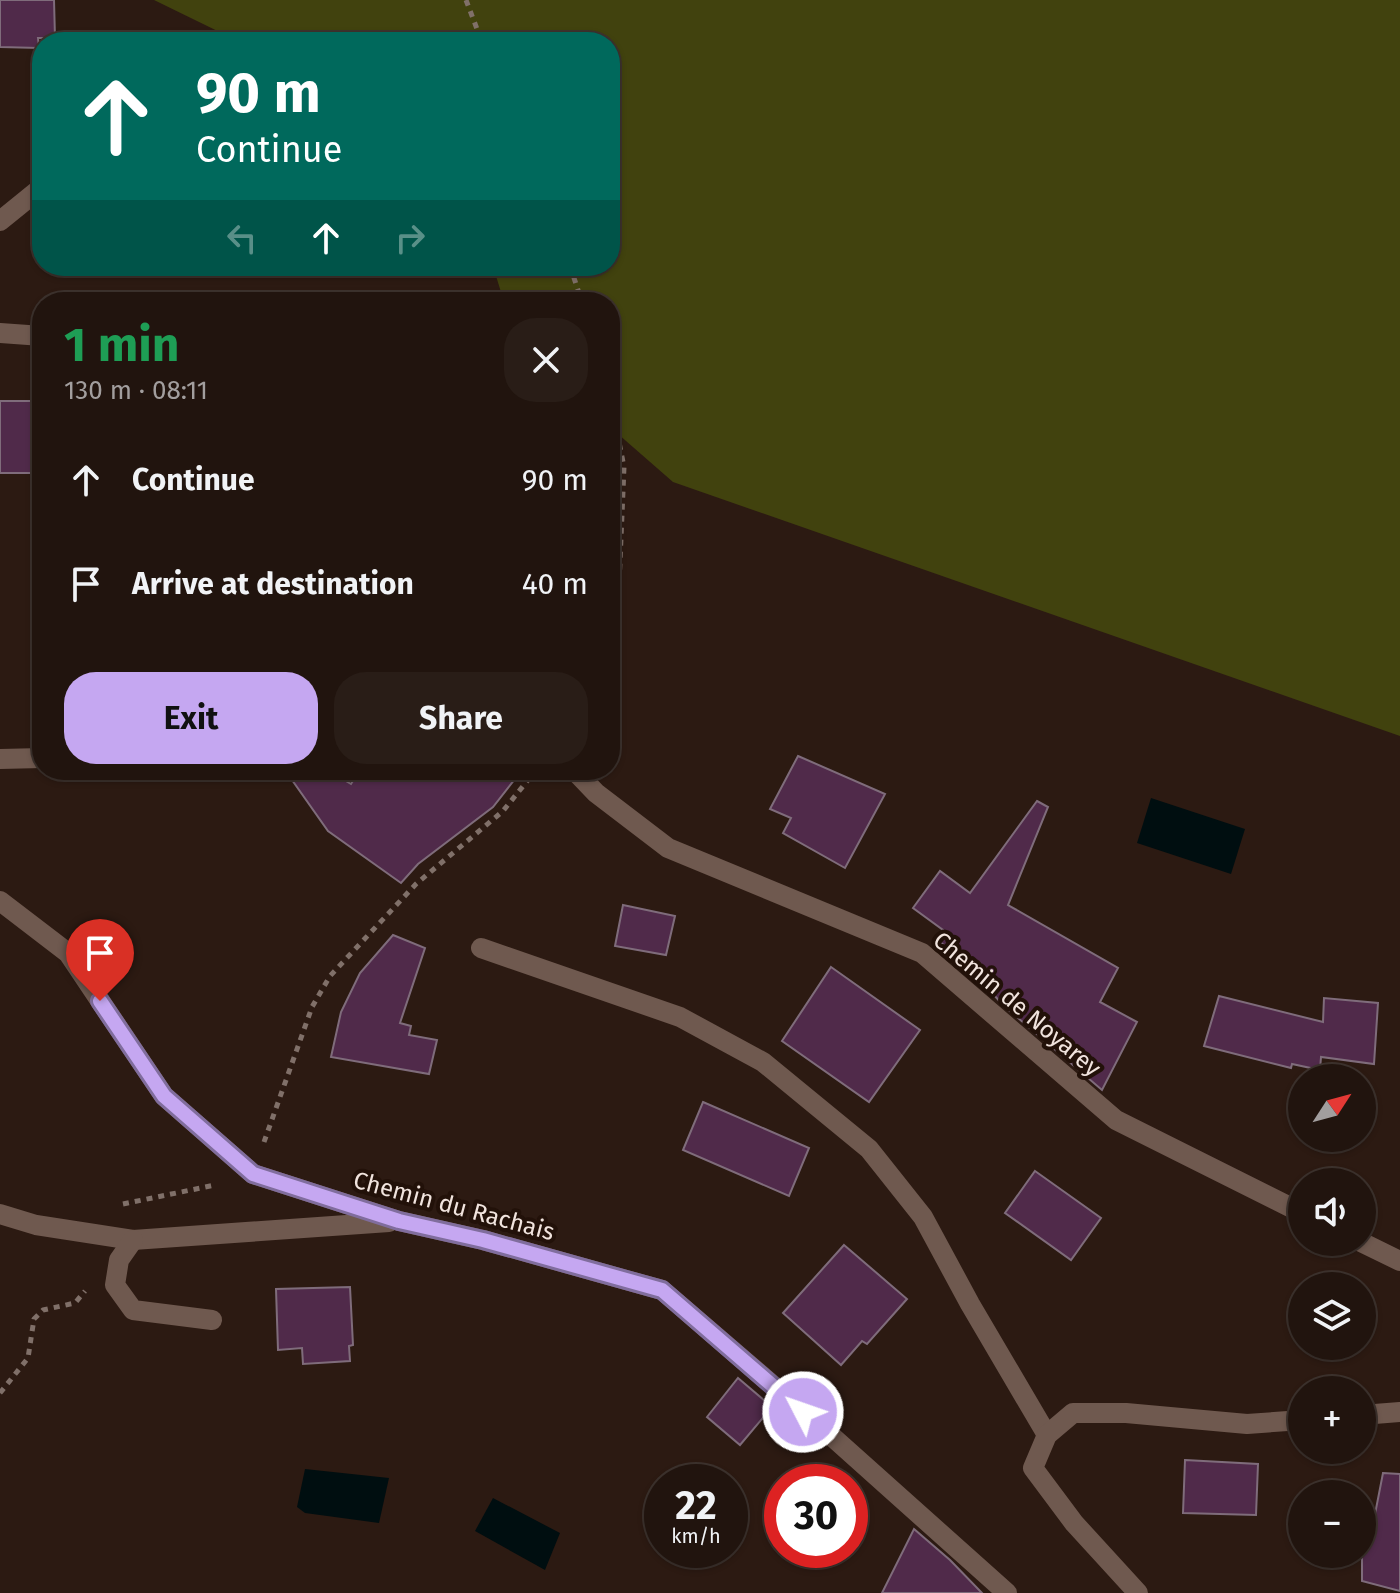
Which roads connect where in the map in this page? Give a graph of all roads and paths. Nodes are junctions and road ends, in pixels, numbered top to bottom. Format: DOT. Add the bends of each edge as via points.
graph roads {
  1 [pos="466,0"];
  2 [pos="478,32"];
  3 [pos="32,195"];
  4 [pos="0,221"];
  5 [pos="0,333"];
  6 [pos="32,335"];
  7 [pos="620,447"];
  8 [pos="620,562"];
  9 [pos="32,758"];
  10 [pos="0,759"];
  11 [pos="528,780"];
  12 [pos="584,780"];
  13 [pos="0,901"];
  14 [pos="481,948"];
  15 [pos="253,1174"];
  16 [pos="111,1206"];
  17 [pos="1288,1206"];
  18 [pos="0,1214"];
  19 [pos="399,1221"];
  20 [pos="133,1240"];
  21 [pos="1376,1249"];
  22 [pos="1400,1261"];
  23 [pos="90,1285"];
  24 [pos="212,1320"];
  25 [pos="0,1393"];
  26 [pos="1400,1412"];
  27 [pos="1376,1414"];
  28 [pos="1288,1421"];
  29 [pos="1047,1435"];
  30 [pos="1007,1593"];
  31 [pos="1138,1593"];
  1 -- 2 [label="path"];
  3 -- 4 [label="street"];
  5 -- 6 [label="street"];
  7 -- 8 [label="path"];
  9 -- 10 [label="street"];
  11 -- 15 [label="path" via="503,811 416,884 330,976 312,1007"];
  12 -- 17 [label="street, Chemin de Noyarey" via="668,848 922,953 1116,1120"];
  13 -- 15 [label="street" via="68,953 164,1096"];
  14 -- 29 [label="street" via="680,1017 763,1062 869,1149 923,1217"];
  15 -- 16 [label="path"];
  15 -- 19 [label="street, Chemin du Rachais"];
  18 -- 20 [label="street"];
  19 -- 20 [label="street"];
  19 -- 30 [label="street, Chemin du Rachais" via="662,1290"];
  20 -- 24 [label="street" via="119,1260 115,1285 133,1310"];
  21 -- 22 [label="street"];
  23 -- 25 [label="path" via="75,1303 43,1310 34,1319 28,1358"];
  26 -- 27 [label="street"];
  28 -- 29 [label="street" via="1247,1424 1073,1413"];
  29 -- 31 [label="street" via="1033,1468"];
}
